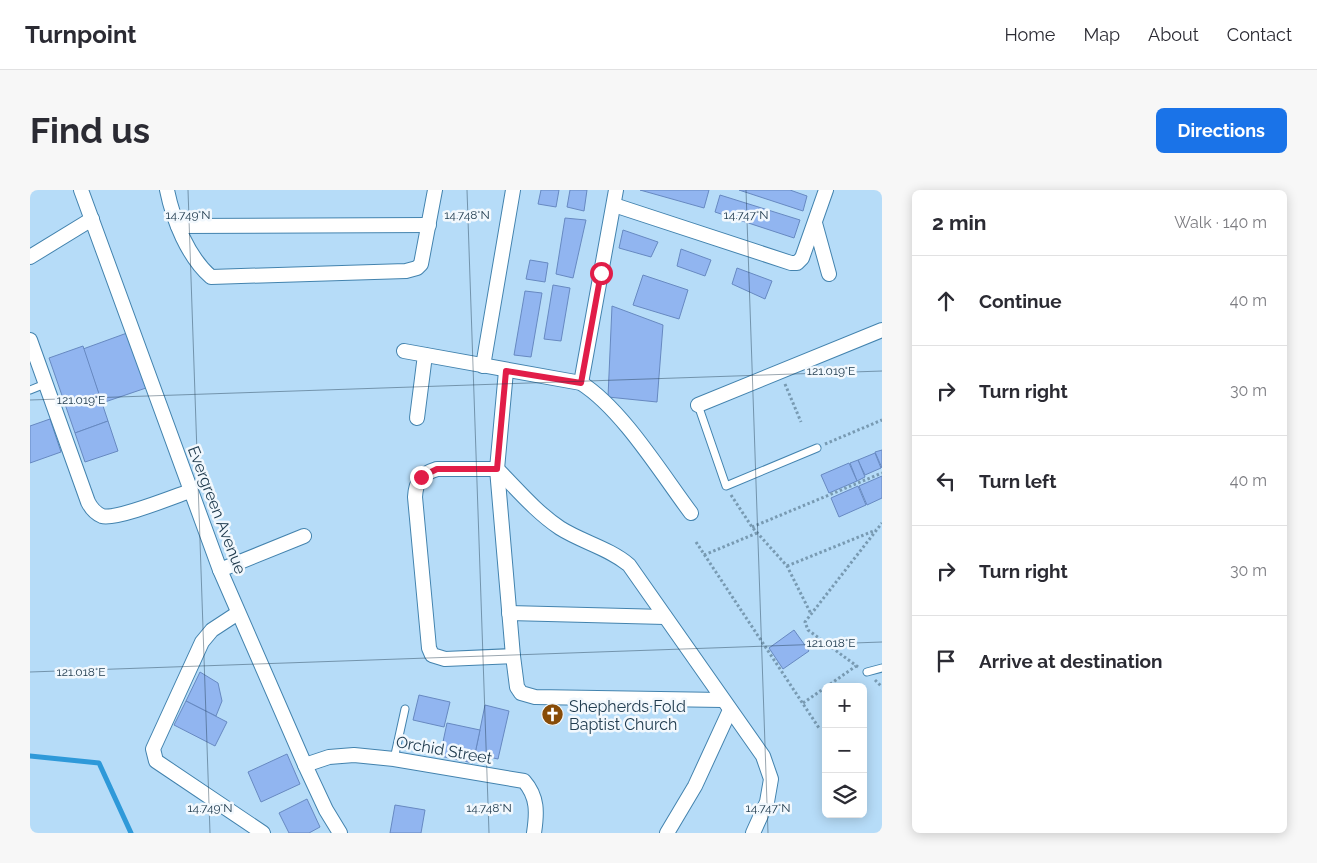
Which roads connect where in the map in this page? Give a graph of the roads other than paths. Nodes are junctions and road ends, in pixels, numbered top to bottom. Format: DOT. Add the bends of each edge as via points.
graph roads {
  1 [pos="81,190"];
  2 [pos="167,190"];
  3 [pos="435,190"];
  4 [pos="514,190"];
  5 [pos="616,190"];
  6 [pos="826,190"];
  7 [pos="614,204"];
  8 [pos="92,219"];
  9 [pos="814,223"];
  10 [pos="429,225"];
  11 [pos="178,226"];
  12 [pos="30,257"];
  13 [pos="829,274"];
  14 [pos="882,330"];
  15 [pos="30,340"];
  16 [pos="404,352"];
  17 [pos="425,355"];
  18 [pos="483,366"];
  19 [pos="506,371"];
  20 [pos="581,383"];
  21 [pos="45,384"];
  22 [pos="30,390"];
  23 [pos="698,405"];
  24 [pos="417,418"];
  25 [pos="816,448"];
  26 [pos="497,469"];
  27 [pos="190,491"];
  28 [pos="691,513"];
  29 [pos="304,536"];
  30 [pos="220,570"];
  31 [pos="238,613"];
  32 [pos="509,613"];
  33 [pos="665,617"];
  34 [pos="513,656"];
  35 [pos="882,668"];
  36 [pos="866,672"];
  37 [pos="726,705"];
  38 [pos="405,709"];
  39 [pos="394,759"];
  40 [pos="305,765"];
  41 [pos="262,833"];
  42 [pos="340,833"];
  43 [pos="534,833"];
  44 [pos="667,833"];
  45 [pos="753,833"];
  1 -- 8 [label="street, Evergreen Avenue"];
  2 -- 11 [label="street"];
  3 -- 10 [label="street"];
  4 -- 18 [label="street"];
  5 -- 7 [label="street"];
  6 -- 9 [label="street"];
  7 -- 9 [label="street" via="791,263 802,258"];
  7 -- 20 [label="street"];
  8 -- 12 [label="street"];
  8 -- 27 [label="street, Evergreen Avenue"];
  9 -- 13 [label="street"];
  10 -- 11 [label="street"];
  10 -- 11 [label="street" via="421,264 411,271 211,277 199,265"];
  14 -- 23 [label="street"];
  15 -- 21 [label="street"];
  16 -- 17 [label="street"];
  17 -- 18 [label="street"];
  17 -- 24 [label="street"];
  18 -- 19 [label="street"];
  19 -- 20 [label="street"];
  19 -- 26 [label="street"];
  20 -- 28 [label="street" via="616,413"];
  21 -- 22 [label="lane"];
  21 -- 27 [label="street" via="88,502 100,515 116,516"];
  23 -- 25 [label="lane" via="726,486"];
  26 -- 32 [label="street"];
  26 -- 33 [label="street" via="560,528 629,565"];
  26 -- 34 [label="street" via="437,469 421,477 416,486 427,639 432,655 445,659"];
  27 -- 30 [label="street, Evergreen Avenue"];
  29 -- 30 [label="street"];
  30 -- 31 [label="street, Evergreen Avenue"];
  31 -- 40 [label="street, Evergreen Avenue"];
  31 -- 41 [label="street" via="212,630 193,658 153,749 156,760"];
  32 -- 33 [label="street"];
  32 -- 34 [label="street"];
  33 -- 37 [label="street"];
  34 -- 37 [label="street" via="517,686 520,693 528,696"];
  35 -- 36 [label="lane"];
  37 -- 44 [label="street" via="692,793"];
  37 -- 45 [label="street" via="763,756 771,779 767,802"];
  38 -- 39 [label="lane"];
  39 -- 40 [label="street, Orchid Street" via="354,755 329,757"];
  39 -- 43 [label="street, Orchid Street" via="524,781 534,798 537,812"];
  40 -- 42 [label="street, Evergreen Avenue"];
}
